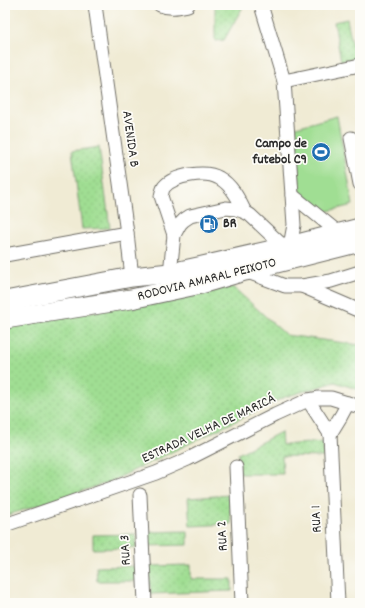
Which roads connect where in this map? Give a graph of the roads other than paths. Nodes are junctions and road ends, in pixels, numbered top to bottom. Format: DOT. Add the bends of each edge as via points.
graph roads {
  1 [pos="94,5"];
  2 [pos="160,5"];
  3 [pos="188,5"];
  4 [pos="261,5"];
  5 [pos="360,65"];
  6 [pos="284,81"];
  7 [pos="351,138"];
  8 [pos="360,184"];
  9 [pos="292,195"];
  10 [pos="245,212"];
  11 [pos="360,228"];
  12 [pos="127,233"];
  13 [pos="339,234"];
  14 [pos="174,235"];
  15 [pos="360,242"];
  16 [pos="287,247"];
  17 [pos="5,255"];
  18 [pos="245,270"];
  19 [pos="360,272"];
  20 [pos="170,273"];
  21 [pos="132,277"];
  22 [pos="302,286"];
  23 [pos="5,301"];
  24 [pos="360,311"];
  25 [pos="5,319"];
  26 [pos="308,400"];
  27 [pos="354,405"];
  28 [pos="330,434"];
  29 [pos="236,467"];
  30 [pos="140,495"];
  31 [pos="5,525"];
  32 [pos="145,603"];
  33 [pos="242,603"];
  34 [pos="338,603"];
  1 -- 12 [label="street, AVENIDA B"];
  2 -- 3 [label="street" via="172,8"];
  4 -- 6 [label="street"];
  5 -- 6 [label="street"];
  6 -- 9 [label="street"];
  7 -- 8 [label="street"];
  9 -- 13 [label="street"];
  9 -- 16 [label="street" via="294,224"];
  10 -- 14 [label="street" via="226,208 190,216 180,224"];
  10 -- 14 [label="street" via="236,194 219,178 195,174 175,179 162,191"];
  10 -- 16 [label="street"];
  11 -- 13 [label="highway, RODOVIA AMARAL PEIXOTO"];
  12 -- 17 [label="street"];
  12 -- 21 [label="street, AVENIDA B"];
  13 -- 16 [label="highway, RODOVIA AMARAL PEIXOTO"];
  14 -- 20 [label="street"];
  15 -- 18 [label="highway, RODOVIA AMARAL PEIXOTO"];
  16 -- 20 [label="highway, RODOVIA AMARAL PEIXOTO"];
  18 -- 22 [label="street" via="285,286"];
  18 -- 25 [label="highway, RODOVIA AMARAL PEIXOTO" via="201,284 131,299"];
  19 -- 22 [label="street"];
  20 -- 21 [label="highway, RODOVIA AMARAL PEIXOTO"];
  21 -- 23 [label="highway, RODOVIA AMARAL PEIXOTO"];
  22 -- 24 [label="street"];
  26 -- 27 [label="street, ESTRADA VELHA DE MARICÁ" via="332,398"];
  26 -- 28 [label="street"];
  26 -- 31 [label="street, ESTRADA VELHA DE MARICÁ" via="156,473"];
  27 -- 28 [label="street" via="341,416"];
  28 -- 34 [label="street, RUA 1"];
  29 -- 33 [label="street, RUA 2"];
  30 -- 32 [label="street, RUA 3"];
}
